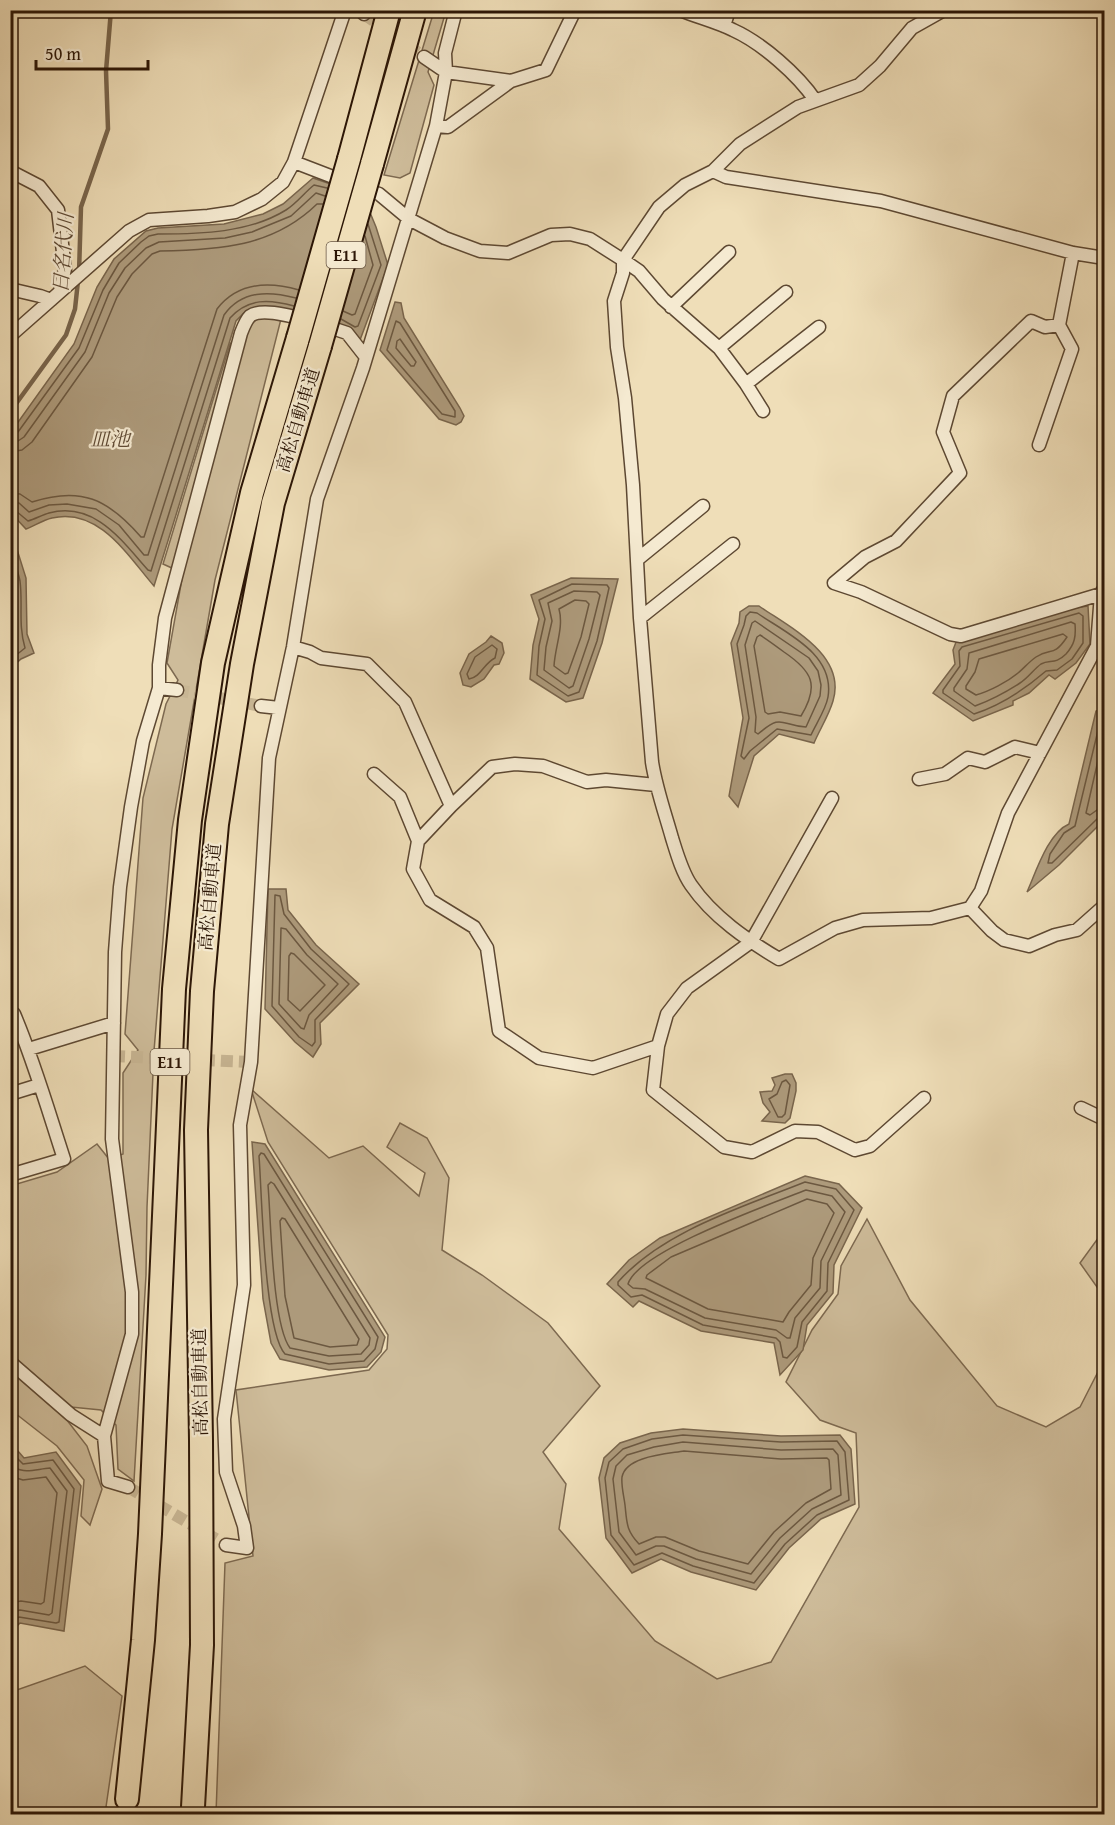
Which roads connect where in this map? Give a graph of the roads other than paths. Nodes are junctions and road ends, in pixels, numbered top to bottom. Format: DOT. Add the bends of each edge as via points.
graph roads {
  1 [pos="345,10"];
  2 [pos="389,10"];
  3 [pos="415,10"];
  4 [pos="456,10"];
  5 [pos="576,10"];
  6 [pos="680,10"];
  7 [pos="729,10"];
  8 [pos="944,10"];
  9 [pos="724,26"];
  10 [pos="424,57"];
  11 [pos="446,72"];
  12 [pos="511,81"];
  13 [pos="815,100"];
  14 [pos="436,126"];
  15 [pos="294,162"];
  16 [pos="10,171"];
  17 [pos="713,171"];
  18 [pos="409,219"];
  19 [pos="729,252"];
  20 [pos="1073,253"];
  21 [pos="1104,258"];
  22 [pos="623,260"];
  23 [pos="10,289"];
  24 [pos="60,291"];
  25 [pos="786,292"];
  26 [pos="51,300"];
  27 [pos="671,307"];
  28 [pos="1059,325"];
  29 [pos="819,327"];
  30 [pos="10,336"];
  31 [pos="719,348"];
  32 [pos="365,356"];
  33 [pos="746,384"];
  34 [pos="763,411"];
  35 [pos="1039,445"];
  36 [pos="703,506"];
  37 [pos="733,544"];
  38 [pos="638,560"];
  39 [pos="1103,591"];
  40 [pos="640,618"];
  41 [pos="293,647"];
  42 [pos="159,688"];
  43 [pos="177,690"];
  44 [pos="261,706"];
  45 [pos="279,708"];
  46 [pos="1040,753"];
  47 [pos="374,774"];
  48 [pos="919,779"];
  49 [pos="656,785"];
  50 [pos="832,798"];
  51 [pos="451,806"];
  52 [pos="418,841"];
  53 [pos="1104,906"];
  54 [pos="970,909"];
  55 [pos="751,942"];
  56 [pos="10,1015"];
  57 [pos="114,1023"];
  58 [pos="658,1046"];
  59 [pos="29,1049"];
  60 [pos="39,1086"];
  61 [pos="10,1094"];
  62 [pos="924,1098"];
  63 [pos="1081,1108"];
  64 [pos="1104,1119"];
  65 [pos="10,1175"];
  66 [pos="10,1362"];
  67 [pos="104,1436"];
  68 [pos="128,1487"];
  69 [pos="226,1545"];
  70 [pos="127,1799"];
  71 [pos="193,1807"];
  1 -- 15 [label="street"];
  2 -- 70 [label="highway, 高松自動車道 / E11, bridge" via="252,493 213,663 190,820 174,989 150,1534"];
  3 -- 71 [label="highway, 高松自動車道 / E11, bridge" via="273,503 217,824 202,992 196,1130 202,1645"];
  4 -- 11 [label="street" via="445,53"];
  5 -- 12 [label="street" via="546,69"];
  6 -- 9 [label="street"];
  7 -- 9 [label="street"];
  8 -- 13 [label="street" via="912,28 859,85"];
  9 -- 13 [label="street" via="760,46"];
  10 -- 11 [label="street"];
  11 -- 12 [label="street"];
  11 -- 14 [label="street"];
  12 -- 14 [label="street" via="448,126"];
  13 -- 17 [label="street" via="740,144"];
  14 -- 18 [label="street"];
  15 -- 18 [label="street" via="380,194"];
  15 -- 24 [label="street" via="283,182 262,199 235,212 149,220 129,231"];
  16 -- 24 [label="street" via="39,186 58,210 65,269"];
  17 -- 20 [label="street" via="726,177 881,201"];
  17 -- 22 [label="street" via="685,185 659,207"];
  18 -- 22 [label="street" via="480,251 508,253 551,235 570,234 590,239"];
  18 -- 32 [label="street"];
  19 -- 27 [label="street"];
  20 -- 21 [label="street"];
  20 -- 28 [label="street"];
  22 -- 27 [label="street" via="639,271"];
  22 -- 38 [label="street" via="614,301"];
  23 -- 26 [label="street"];
  24 -- 26 [label="street"];
  25 -- 31 [label="street"];
  26 -- 30 [label="street"];
  27 -- 31 [label="street"];
  28 -- 35 [label="street" via="1072,349"];
  28 -- 39 [label="street" via="1045,327 1031,321 953,396 943,432 960,473 896,541 865,557 834,583 961,636"];
  29 -- 33 [label="street"];
  31 -- 33 [label="street"];
  32 -- 41 [label="street" via="317,498"];
  32 -- 42 [label="street" via="347,333 284,315 262,312 249,317 241,333 173,581 162,637"];
  33 -- 34 [label="street"];
  36 -- 38 [label="street"];
  37 -- 40 [label="street"];
  38 -- 40 [label="street"];
  39 -- 46 [label="street" via="1097,646"];
  40 -- 49 [label="street"];
  41 -- 45 [label="street"];
  41 -- 51 [label="street" via="321,658 367,664 405,702"];
  42 -- 43 [label="street"];
  42 -- 57 [label="street" via="142,741 131,807 120,898"];
  44 -- 45 [label="street"];
  45 -- 69 [label="street" via="269,758 250,1062 240,1125 244,1285 224,1419 226,1472 247,1548"];
  46 -- 48 [label="street" via="1015,747 985,762 968,758 945,774"];
  46 -- 54 [label="street" via="1008,813 981,891"];
  47 -- 52 [label="street" via="400,797"];
  49 -- 51 [label="street" via="587,782 543,766 515,764 492,767"];
  49 -- 55 [label="street" via="690,884 711,909"];
  50 -- 55 [label="street"];
  51 -- 52 [label="street"];
  52 -- 58 [label="street" via="413,869 430,900 474,927 487,948 499,1031 539,1058 593,1068"];
  53 -- 54 [label="street" via="1077,930 1029,946 1004,940"];
  54 -- 55 [label="street" via="931,918 863,920 835,928 779,959"];
  55 -- 58 [label="street" via="687,988 668,1014"];
  56 -- 59 [label="street" via="14,1014"];
  57 -- 59 [label="street"];
  57 -- 67 [label="street" via="112,1139 132,1292 132,1334"];
  58 -- 62 [label="street" via="653,1090 724,1147 752,1152 795,1131 818,1132 855,1150 870,1146"];
  59 -- 60 [label="street"];
  60 -- 61 [label="street"];
  60 -- 65 [label="street" via="64,1159"];
  63 -- 64 [label="street"];
  66 -- 67 [label="street" via="71,1415"];
  67 -- 68 [label="street" via="108,1481"];
}
